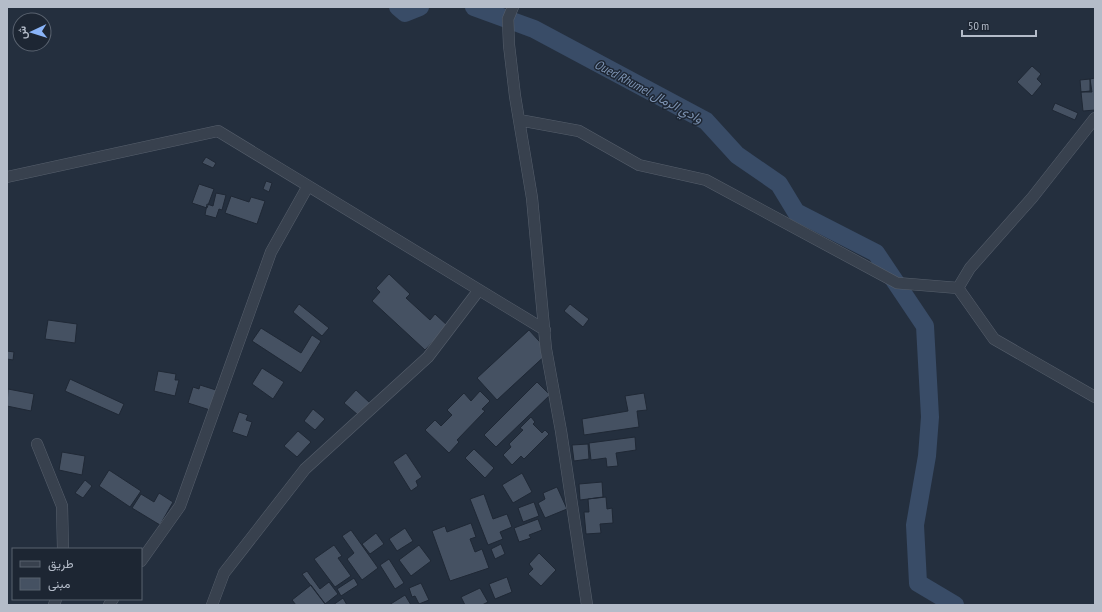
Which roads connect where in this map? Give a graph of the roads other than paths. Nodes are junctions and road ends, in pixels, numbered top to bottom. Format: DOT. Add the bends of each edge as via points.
graph roads {
  1 [pos="511,11"];
  2 [pos="1095,118"];
  3 [pos="519,120"];
  4 [pos="7,177"];
  5 [pos="308,186"];
  6 [pos="958,288"];
  7 [pos="479,290"];
  8 [pos="545,330"];
  9 [pos="1095,397"];
  10 [pos="37,444"];
  11 [pos="63,548"];
  12 [pos="142,560"];
  13 [pos="212,605"];
  14 [pos="587,605"];
  1 -- 3 [label="street" via="509,45"];
  2 -- 6 [label="street" via="1032,198 970,268"];
  3 -- 6 [label="street" via="579,131 639,165 706,180 897,284"];
  3 -- 8 [label="street" via="532,198"];
  4 -- 5 [label="street" via="218,131"];
  5 -- 7 [label="street"];
  5 -- 12 [label="street" via="271,252 180,506"];
  6 -- 9 [label="street" via="994,339"];
  7 -- 8 [label="street"];
  7 -- 13 [label="street" via="428,357 305,469 224,573"];
  8 -- 14 [label="street"];
  10 -- 11 [label="street" via="62,506"];
}
